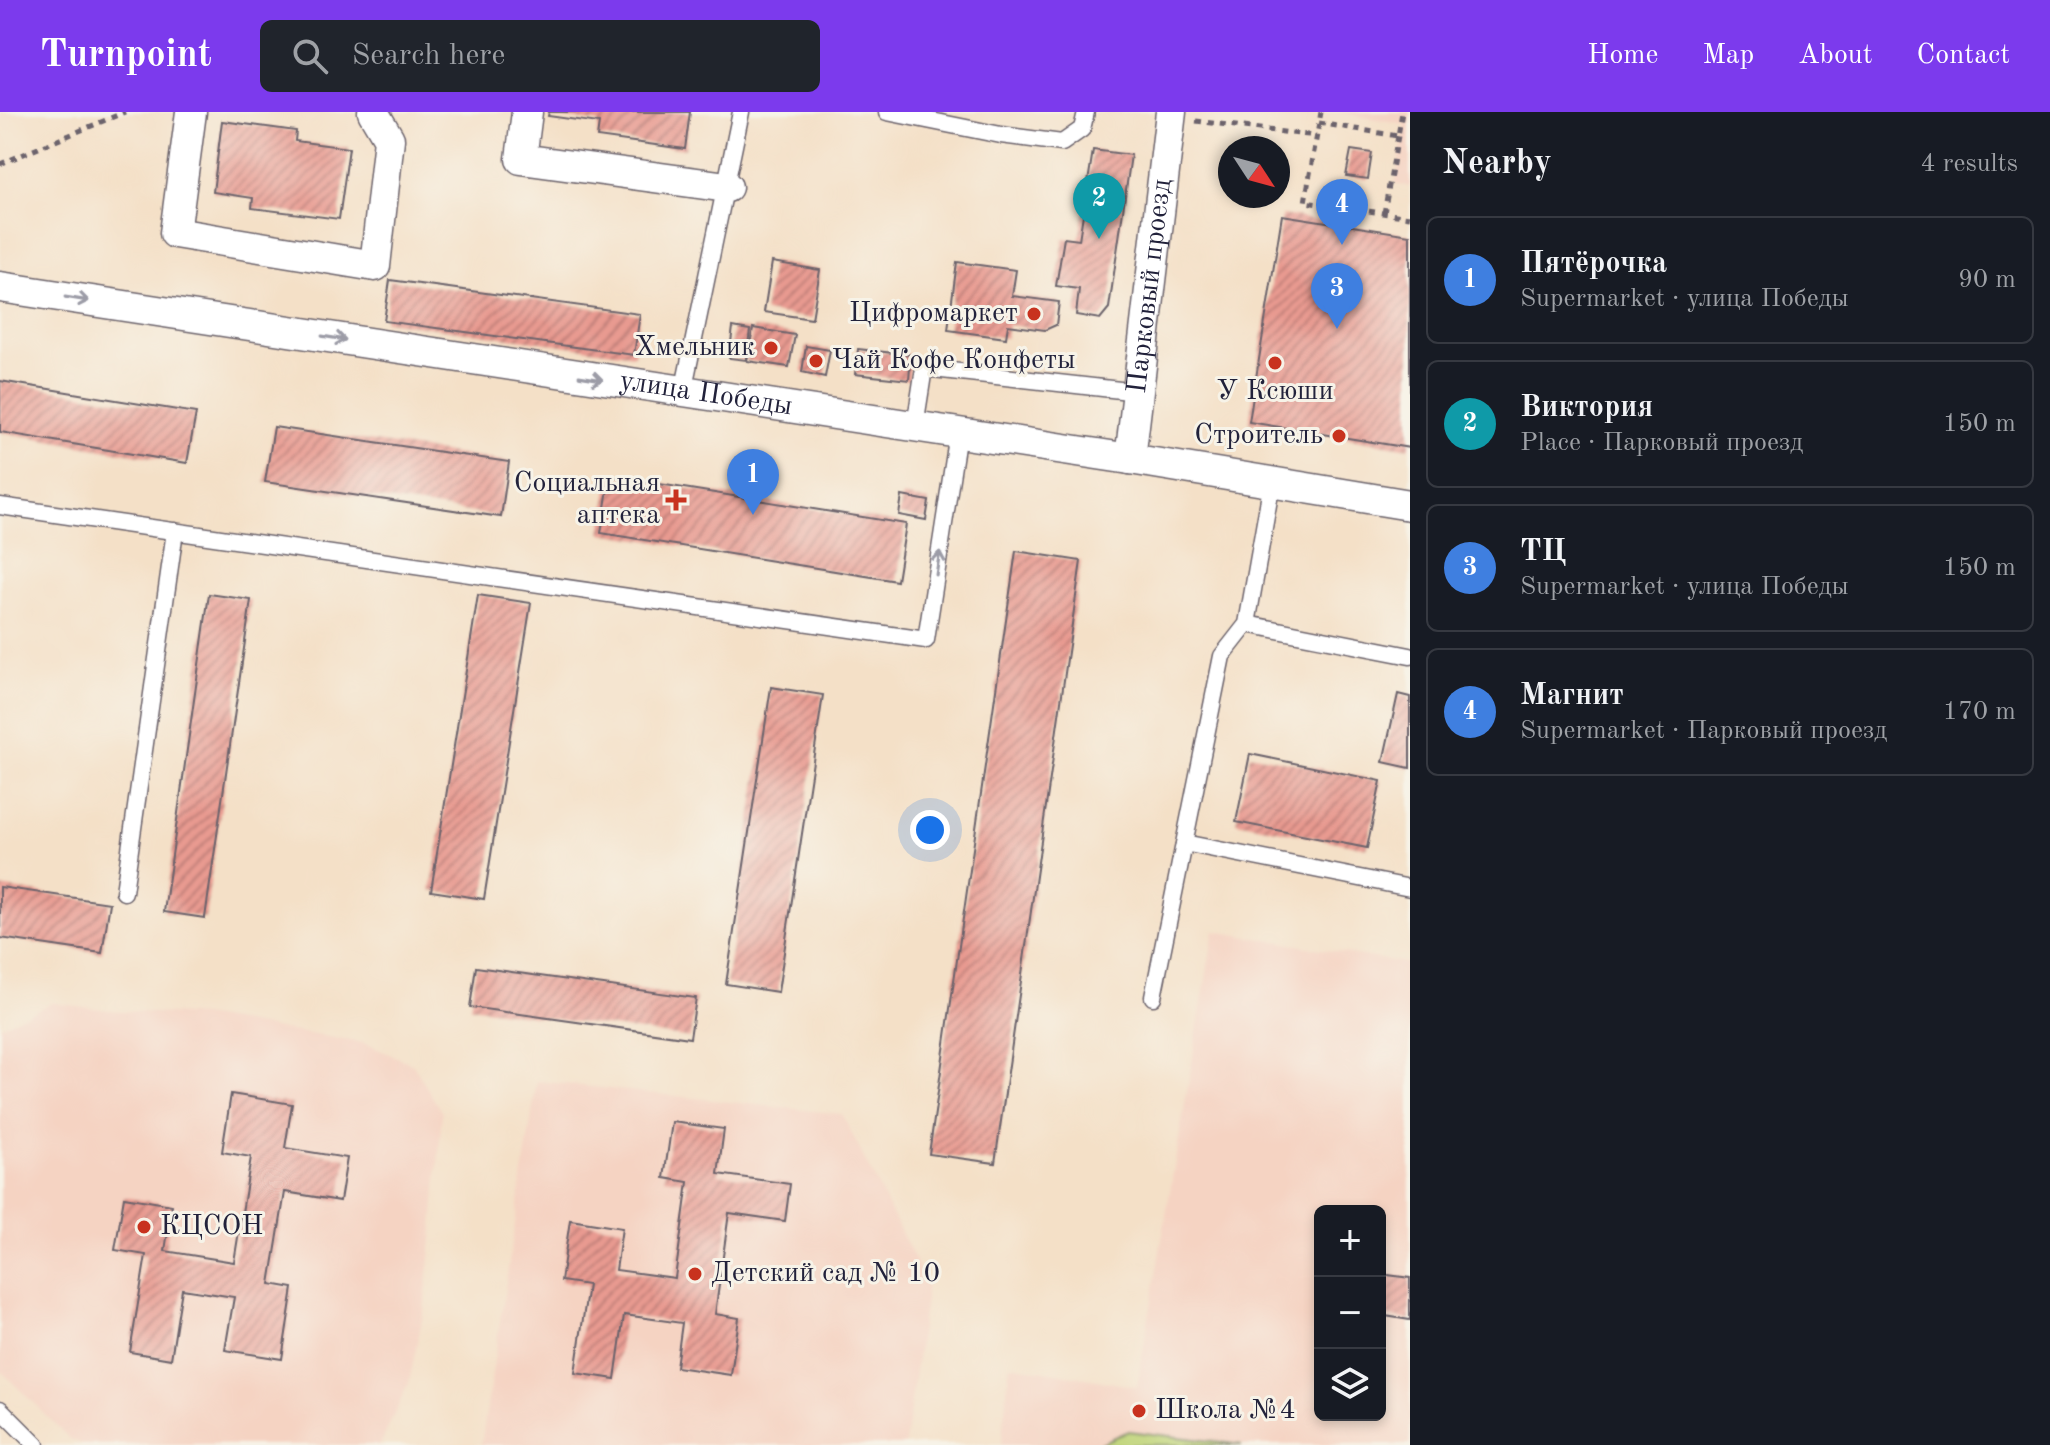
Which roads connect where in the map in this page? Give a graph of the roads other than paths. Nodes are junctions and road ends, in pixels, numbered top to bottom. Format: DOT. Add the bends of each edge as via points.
graph roads {
  1 [pos="191,112"];
  2 [pos="373,112"];
  3 [pos="527,112"];
  4 [pos="887,112"];
  5 [pos="1086,112"];
  6 [pos="744,114"];
  7 [pos="1171,115"];
  8 [pos="727,187"];
  9 [pos="0,287"];
  10 [pos="683,392"];
  11 [pos="1138,392"];
  12 [pos="915,426"];
  13 [pos="958,433"];
  14 [pos="1130,459"];
  15 [pos="1272,482"];
  16 [pos="1410,505"];
  17 [pos="0,506"];
  18 [pos="175,531"];
  19 [pos="1247,624"];
  20 [pos="1410,656"];
  21 [pos="1184,843"];
  22 [pos="1410,888"];
  23 [pos="124,892"];
  24 [pos="1153,997"];
  25 [pos="0,1409"];
  26 [pos="36,1445"];
  1 -- 2 [label="street" via="175,233 375,266 389,139"];
  3 -- 8 [label="street" via="521,159"];
  4 -- 5 [label="lane" via="1062,143 1082,129"];
  6 -- 8 [label="lane"];
  7 -- 11 [label="street, Парковый проезд"];
  8 -- 10 [label="lane"];
  9 -- 10 [label="street, улица Победы, one-way"];
  10 -- 12 [label="street, улица Победы"];
  11 -- 12 [label="lane" via="924,368"];
  11 -- 14 [label="street, Парковый проезд"];
  12 -- 13 [label="street, улица Победы"];
  13 -- 14 [label="street, улица Победы"];
  18 -- 13 [label="lane, one-way" via="926,640"];
  14 -- 15 [label="street, улица Победы"];
  15 -- 16 [label="street, улица Победы"];
  15 -- 19 [label="lane"];
  17 -- 18 [label="lane"];
  18 -- 23 [label="lane"];
  19 -- 20 [label="lane"];
  19 -- 21 [label="lane" via="1222,656"];
  21 -- 22 [label="lane"];
  21 -- 24 [label="lane"];
  25 -- 26 [label="lane"];
}
